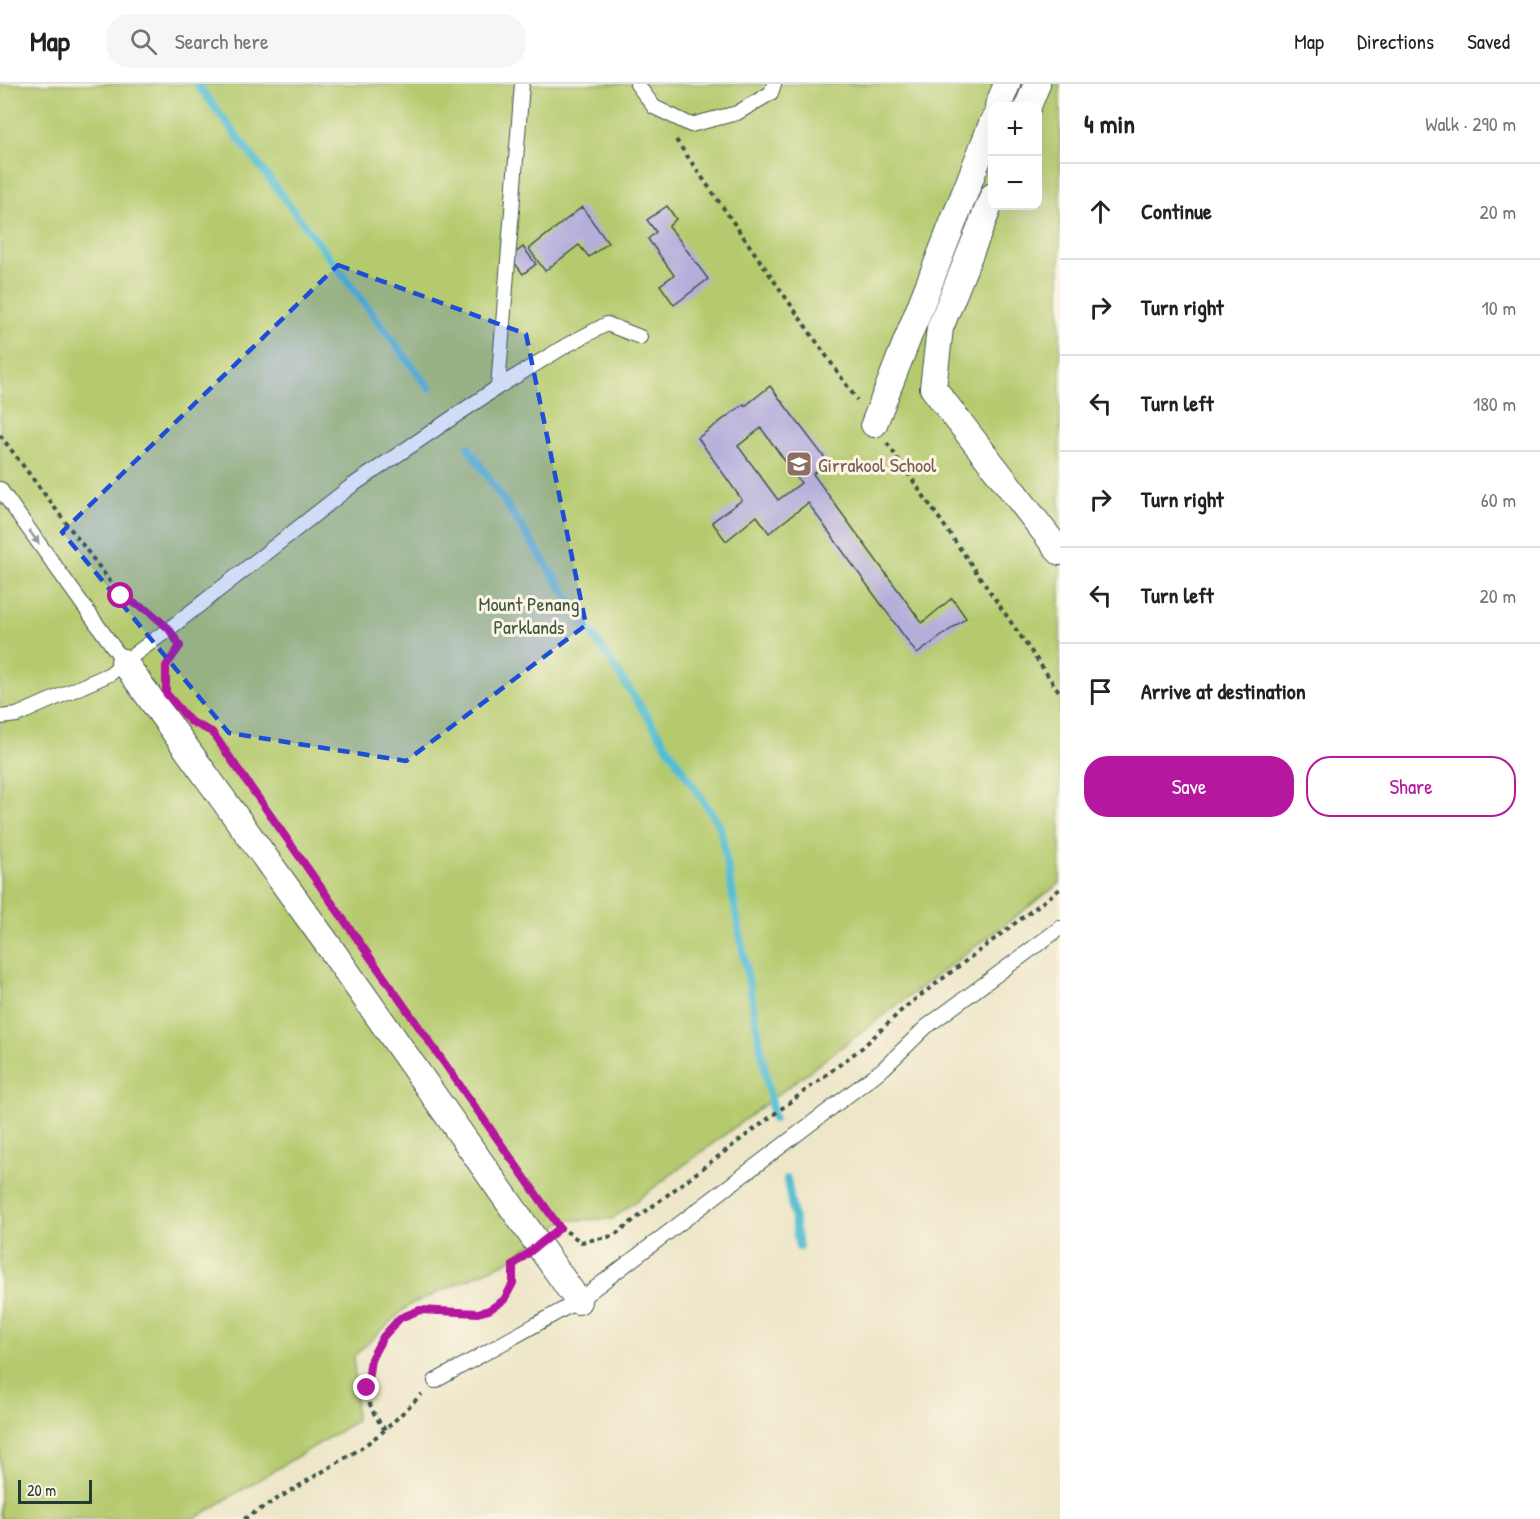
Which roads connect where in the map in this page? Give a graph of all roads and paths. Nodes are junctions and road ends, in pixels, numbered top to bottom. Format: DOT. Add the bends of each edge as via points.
graph roads {
  1 [pos="522,84"];
  2 [pos="637,84"];
  3 [pos="774,84"];
  4 [pos="1007,84"];
  5 [pos="1036,84"];
  6 [pos="1000,102"];
  7 [pos="1029,102"];
  8 [pos="988,134"];
  9 [pos="988,208"];
  10 [pos="640,337"];
  11 [pos="498,387"];
  12 [pos="874,424"];
  13 [pos="0,435"];
  14 [pos="0,489"];
  15 [pos="1060,552"];
  16 [pos="169,629"];
  17 [pos="124,662"];
  18 [pos="166,684"];
  19 [pos="0,717"];
  20 [pos="198,725"];
  21 [pos="1060,889"];
  22 [pos="342,917"];
  23 [pos="1060,928"];
  24 [pos="553,1218"];
  25 [pos="560,1228"];
  26 [pos="538,1244"];
  27 [pos="578,1300"];
  28 [pos="435,1381"];
  29 [pos="385,1430"];
  30 [pos="244,1519"];
  1 -- 11 [label="lane"];
  2 -- 3 [label="lane" via="654,107 691,125 737,114 771,93"];
  4 -- 6 [label="street"];
  5 -- 7 [label="street"];
  8 -- 12 [label="street"];
  9 -- 15 [label="street" via="940,328 933,388"];
  10 -- 11 [label="lane" via="607,324"];
  11 -- 16 [label="lane" via="350,487"];
  13 -- 16 [label="path" via="121,596 150,612"];
  14 -- 17 [label="lane, one-way"];
  16 -- 17 [label="lane"];
  16 -- 18 [label="path" via="180,646 166,666"];
  17 -- 19 [label="lane" via="110,674 17,715"];
  17 -- 26 [label="street"];
  20 -- 22 [label="path" via="212,732"];
  21 -- 25 [label="path" via="904,1008 863,1047 613,1236 581,1242"];
  23 -- 27 [label="lane" via="926,1027 884,1068"];
  24 -- 25 [label="path"];
  25 -- 26 [label="path"];
  26 -- 27 [label="street"];
  26 -- 29 [label="path" via="513,1265 513,1283 504,1300 489,1310 420,1310 400,1318 383,1337 371,1359 367,1388 373,1414"];
  27 -- 28 [label="lane"];
  28 -- 29 [label="path"];
  29 -- 30 [label="path"];
}
